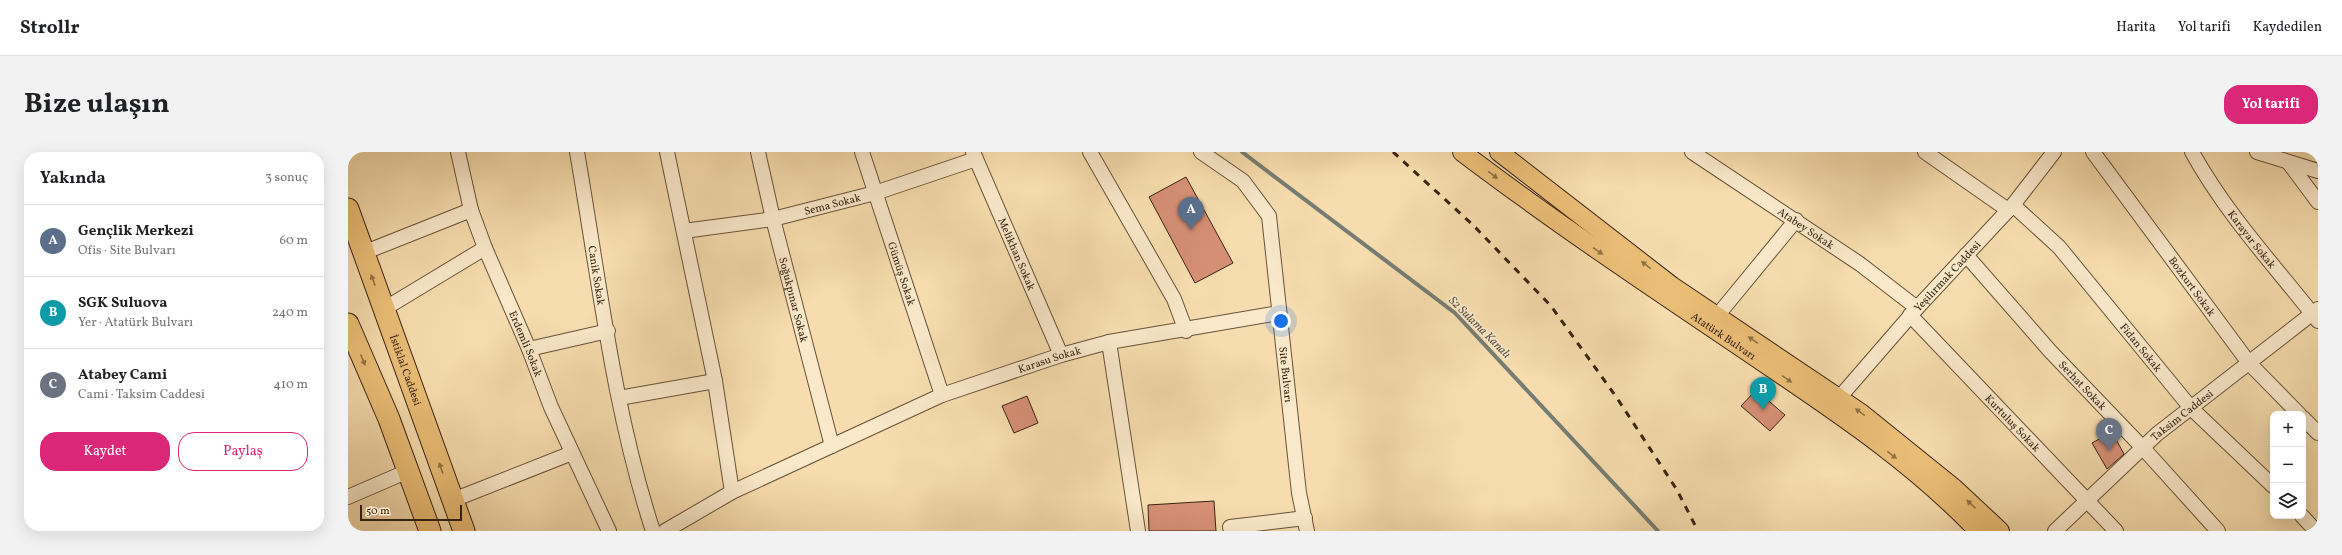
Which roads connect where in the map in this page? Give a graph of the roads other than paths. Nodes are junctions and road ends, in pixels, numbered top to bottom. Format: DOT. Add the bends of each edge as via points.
graph roads {
  1 [pos="458,152"];
  2 [pos="577,152"];
  3 [pos="667,152"];
  4 [pos="758,152"];
  5 [pos="862,152"];
  6 [pos="1090,152"];
  7 [pos="1202,152"];
  8 [pos="1462,152"];
  9 [pos="1499,152"];
  10 [pos="1692,152"];
  11 [pos="1925,152"];
  12 [pos="2054,152"];
  13 [pos="2093,152"];
  14 [pos="2192,152"];
  15 [pos="2257,152"];
  16 [pos="975,155"];
  17 [pos="2289,163"];
  18 [pos="2318,171"];
  19 [pos="875,193"];
  20 [pos="2318,202"];
  21 [pos="2010,208"];
  22 [pos="348,209"];
  23 [pos="470,210"];
  24 [pos="773,219"];
  25 [pos="1796,220"];
  26 [pos="684,231"];
  27 [pos="485,248"];
  28 [pos="363,254"];
  29 [pos="1966,255"];
  30 [pos="384,309"];
  31 [pos="1914,312"];
  32 [pos="1279,313"];
  33 [pos="2316,315"];
  34 [pos="1717,316"];
  35 [pos="349,331"];
  36 [pos="608,331"];
  37 [pos="1186,331"];
  38 [pos="1109,342"];
  39 [pos="529,349"];
  40 [pos="1061,355"];
  41 [pos="2249,363"];
  42 [pos="716,381"];
  43 [pos="942,395"];
  44 [pos="619,398"];
  45 [pos="1835,403"];
  46 [pos="2191,408"];
  47 [pos="2296,411"];
  48 [pos="2306,421"];
  49 [pos="2318,433"];
  50 [pos="832,446"];
  51 [pos="2143,448"];
  52 [pos="572,453"];
  53 [pos="408,471"];
  54 [pos="2270,483"];
  55 [pos="732,492"];
  56 [pos="348,497"];
  57 [pos="453,500"];
  58 [pos="2086,500"];
  59 [pos="2305,519"];
  60 [pos="1306,525"];
  61 [pos="430,531"];
  62 [pos="464,531"];
  63 [pos="609,531"];
  64 [pos="653,531"];
  65 [pos="664,531"];
  66 [pos="1138,531"];
  67 [pos="1230,531"];
  68 [pos="1978,531"];
  69 [pos="2000,531"];
  70 [pos="2055,531"];
  71 [pos="2116,531"];
  72 [pos="2218,531"];
  73 [pos="2316,531"];
  1 -- 23 [label="street, Erdemli Sokak"];
  2 -- 36 [label="street, Canik Sokak"];
  3 -- 26 [label="street"];
  4 -- 24 [label="street, Soğukpınar Sokak"];
  5 -- 19 [label="street, Gümüş Sokak"];
  6 -- 37 [label="street" via="1174,299"];
  7 -- 32 [label="street, Site Bulvarı" via="1242,181 1269,216"];
  8 -- 45 [label="main road, Atatürk Bulvarı, one-way" via="1547,217"];
  34 -- 9 [label="main road, Atatürk Bulvarı, one-way" via="1672,286"];
  10 -- 25 [label="street, Atabey Sokak"];
  11 -- 21 [label="street, Fidan Sokak"];
  12 -- 21 [label="street, Yeşilırmak Caddesi"];
  13 -- 41 [label="street, Bozkurt Sokak"];
  14 -- 33 [label="street, Karayar Sokak" via="2204,174 2260,251"];
  15 -- 17 [label="street"];
  16 -- 19 [label="street, Sema Sokak"];
  16 -- 40 [label="street, Melikhan Sokak"];
  17 -- 18 [label="street"];
  17 -- 20 [label="street"];
  19 -- 24 [label="street, Sema Sokak"];
  19 -- 43 [label="street, Gümüş Sokak"];
  21 -- 29 [label="street, Yeşilırmak Caddesi"];
  21 -- 46 [label="street, Fidan Sokak" via="2059,247"];
  22 -- 28 [label="highway, İstiklal Caddesi"];
  23 -- 27 [label="street, Erdemli Sokak"];
  23 -- 28 [label="street"];
  24 -- 26 [label="street, Sema Sokak"];
  24 -- 50 [label="street, Soğukpınar Sokak"];
  25 -- 31 [label="street, Atabey Sokak" via="1860,264"];
  25 -- 34 [label="street"];
  26 -- 42 [label="street"];
  27 -- 30 [label="street"];
  27 -- 39 [label="street, Erdemli Sokak"];
  30 -- 28 [label="highway, İstiklal Caddesi, one-way"];
  29 -- 31 [label="street, Yeşilırmak Caddesi"];
  29 -- 51 [label="street, Serhat Sokak" via="2050,350"];
  57 -- 30 [label="highway, İstiklal Caddesi, one-way"];
  31 -- 45 [label="street, Yeşilırmak Caddesi"];
  31 -- 58 [label="street, Kurtuluş Sokak"];
  32 -- 37 [label="street, Karasu Sokak"];
  32 -- 60 [label="street, Site Bulvarı" via="1299,493"];
  33 -- 41 [label="street, Taksim Caddesi"];
  45 -- 34 [label="main road, Atatürk Bulvarı, one-way"];
  35 -- 53 [label="highway, one-way" via="389,419"];
  36 -- 39 [label="street"];
  36 -- 44 [label="street, Canik Sokak"];
  37 -- 38 [label="street, Karasu Sokak"];
  38 -- 40 [label="street, Karasu Sokak"];
  38 -- 66 [label="street"];
  39 -- 52 [label="street, Erdemli Sokak"];
  40 -- 43 [label="street, Karasu Sokak"];
  41 -- 46 [label="street, Taksim Caddesi"];
  41 -- 47 [label="street, Bozkurt Sokak"];
  42 -- 44 [label="street"];
  42 -- 55 [label="street"];
  43 -- 50 [label="street, Karasu Sokak"];
  44 -- 64 [label="street, Canik Sokak"];
  45 -- 68 [label="main road, Atatürk Bulvarı, one-way" via="1946,497"];
  69 -- 45 [label="main road, Atatürk Bulvarı, one-way" via="1954,488 1862,413"];
  46 -- 51 [label="street, Taksim Caddesi"];
  46 -- 54 [label="street, Fidan Sokak"];
  48 -- 49 [label="street"];
  50 -- 55 [label="street, Karasu Sokak"];
  51 -- 58 [label="street, Taksim Caddesi"];
  51 -- 72 [label="street, Serhat Sokak"];
  52 -- 57 [label="street"];
  52 -- 63 [label="street, Erdemli Sokak"];
  53 -- 56 [label="street"];
  53 -- 61 [label="highway"];
  55 -- 65 [label="street, Karasu Sokak"];
  57 -- 62 [label="highway, İstiklal Caddesi"];
  58 -- 70 [label="street, Taksim Caddesi"];
  58 -- 71 [label="street, Kurtuluş Sokak"];
  59 -- 73 [label="street"];
  60 -- 67 [label="street" via="1230,527"];
}
